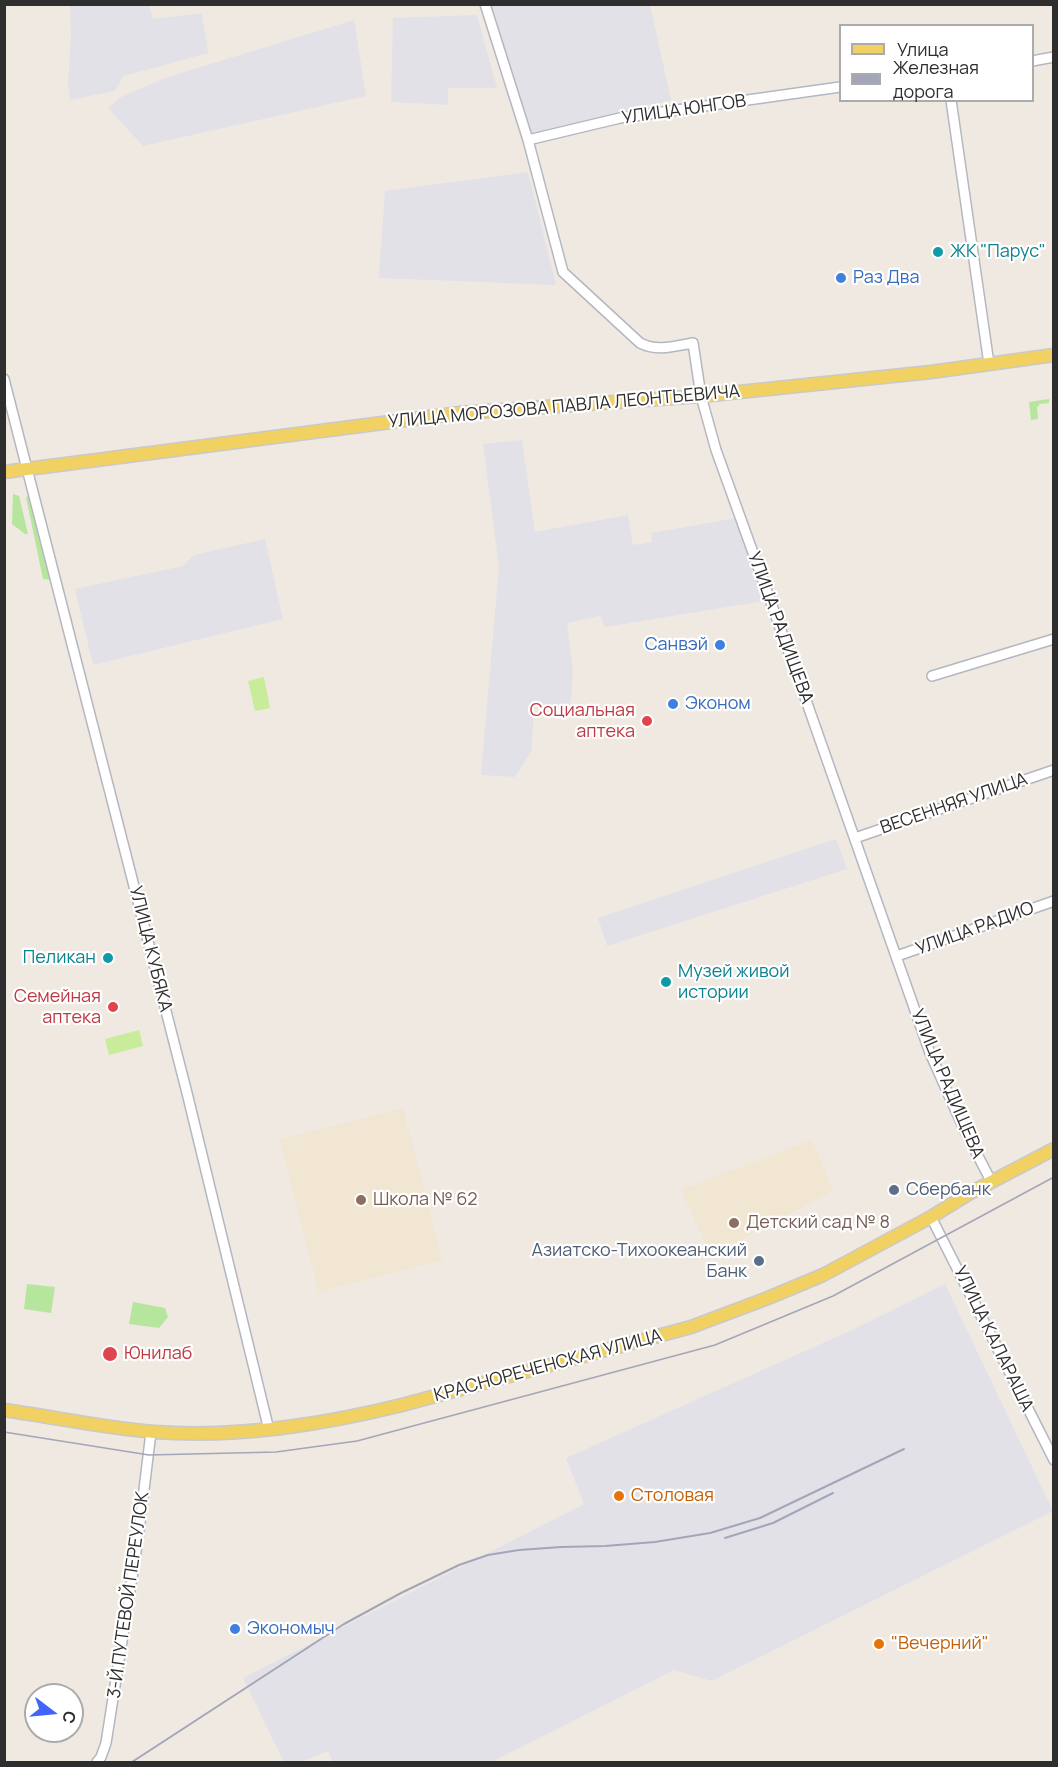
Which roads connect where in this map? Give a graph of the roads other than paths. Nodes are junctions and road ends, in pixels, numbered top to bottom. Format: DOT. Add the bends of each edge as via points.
graph roads {
  1 [pos="485,4"];
  2 [pos="1053,57"];
  3 [pos="1034,61"];
  4 [pos="839,87"];
  5 [pos="951,102"];
  6 [pos="528,140"];
  7 [pos="1053,355"];
  8 [pos="989,364"];
  9 [pos="4,380"];
  10 [pos="701,396"];
  11 [pos="27,470"];
  12 [pos="4,472"];
  13 [pos="1053,639"];
  14 [pos="932,676"];
  15 [pos="1053,770"];
  16 [pos="855,838"];
  17 [pos="1053,901"];
  18 [pos="897,956"];
  19 [pos="1053,1149"];
  20 [pos="992,1183"];
  21 [pos="931,1217"];
  22 [pos="4,1410"];
  23 [pos="269,1430"];
  24 [pos="151,1432"];
  25 [pos="1053,1460"];
  26 [pos="99,1760"];
  1 -- 6 [label="street"];
  2 -- 3 [label="street"];
  4 -- 6 [label="street, УЛИЦА ЮНГОВ" via="620,118"];
  5 -- 8 [label="street"];
  6 -- 10 [label="street, УЛИЦА РАДИЩЕВА" via="563,272 640,343 661,348 693,343"];
  7 -- 8 [label="main road, УЛИЦА МОРОЗОВА ПАВЛА ЛЕОНТЬЕВИЧА"];
  8 -- 10 [label="main road, УЛИЦА МОРОЗОВА ПАВЛА ЛЕОНТЬЕВИЧА"];
  9 -- 11 [label="street, УЛИЦА КУБЯКА"];
  10 -- 11 [label="main road, УЛИЦА МОРОЗОВА ПАВЛА ЛЕОНТЬЕВИЧА" via="460,413"];
  10 -- 16 [label="street, УЛИЦА РАДИЩЕВА" via="716,450"];
  11 -- 12 [label="main road, УЛИЦА МОРОЗОВА ПАВЛА ЛЕОНТЬЕВИЧА"];
  11 -- 23 [label="street, УЛИЦА КУБЯКА"];
  13 -- 14 [label="street"];
  15 -- 16 [label="street, ВЕСЕННЯЯ УЛИЦА"];
  16 -- 18 [label="street, УЛИЦА РАДИЩЕВА"];
  17 -- 18 [label="street, УЛИЦА РАДИО"];
  18 -- 20 [label="street, УЛИЦА РАДИЩЕВА" via="930,1053"];
  19 -- 20 [label="main road, КРАСНОРЕЧЕНСКАЯ УЛИЦА"];
  20 -- 21 [label="main road, КРАСНОРЕЧЕНСКАЯ УЛИЦА"];
  21 -- 23 [label="main road, КРАСНОРЕЧЕНСКАЯ УЛИЦА" via="823,1275 691,1327 374,1412"];
  21 -- 25 [label="street, УЛИЦА КАЛАРАША"];
  22 -- 24 [label="main road, КРАСНОРЕЧЕНСКАЯ УЛИЦА"];
  23 -- 24 [label="main road, КРАСНОРЕЧЕНСКАЯ УЛИЦА"];
  24 -- 26 [label="street, 3-Й ПУТЕВОЙ ПЕРЕУЛОК" via="125,1625 106,1743"];
}
